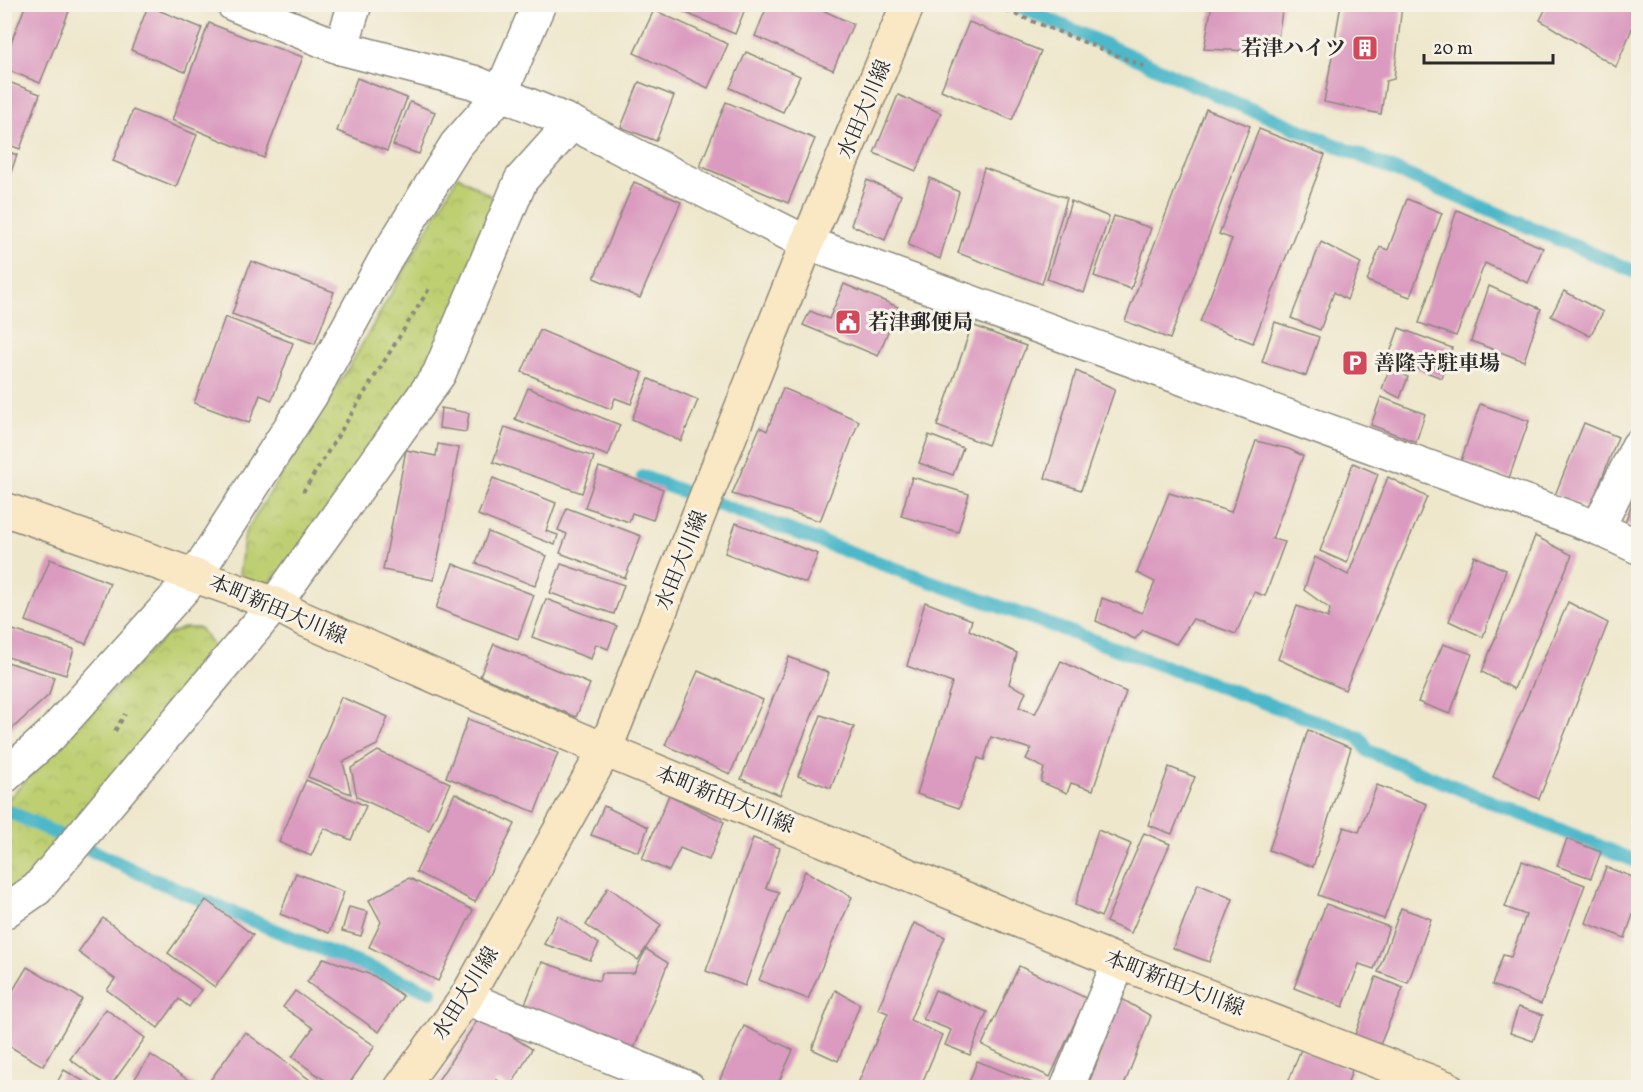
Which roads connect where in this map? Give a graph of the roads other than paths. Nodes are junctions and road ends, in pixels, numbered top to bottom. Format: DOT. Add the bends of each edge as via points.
graph roads {
  1 [pos="233,4"];
  2 [pos="355,4"];
  3 [pos="539,4"];
  4 [pos="908,4"];
  5 [pos="341,48"];
  6 [pos="500,95"];
  7 [pos="572,123"];
  8 [pos="807,243"];
  9 [pos="1638,446"];
  10 [pos="4,509"];
  11 [pos="1598,528"];
  12 [pos="1638,547"];
  13 [pos="195,576"];
  14 [pos="275,604"];
  15 [pos="605,750"];
  16 [pos="4,777"];
  17 [pos="4,912"];
  18 [pos="1119,962"];
  19 [pos="466,998"];
  20 [pos="401,1088"];
  21 [pos="688,1088"];
  22 [pos="1067,1088"];
  23 [pos="1447,1088"];
  1 -- 5 [label="street"];
  2 -- 5 [label="street"];
  3 -- 6 [label="street"];
  4 -- 8 [label="main road, 水田大川線"];
  5 -- 6 [label="street" via="473,82"];
  6 -- 7 [label="street"];
  6 -- 13 [label="street" via="456,145 386,258 310,395"];
  7 -- 8 [label="street"];
  7 -- 14 [label="street" via="521,180 439,374"];
  8 -- 11 [label="street"];
  8 -- 15 [label="main road, 水田大川線"];
  9 -- 11 [label="street"];
  10 -- 13 [label="main road, 本町新田大川線"];
  11 -- 12 [label="street"];
  13 -- 14 [label="main road, 本町新田大川線"];
  13 -- 16 [label="street" via="50,736"];
  14 -- 15 [label="main road, 本町新田大川線"];
  14 -- 17 [label="street" via="37,889"];
  15 -- 18 [label="main road, 本町新田大川線"];
  15 -- 19 [label="main road, 水田大川線"];
  18 -- 22 [label="street"];
  18 -- 23 [label="main road, 本町新田大川線"];
  19 -- 20 [label="main road, 水田大川線"];
  19 -- 21 [label="street"];
}
